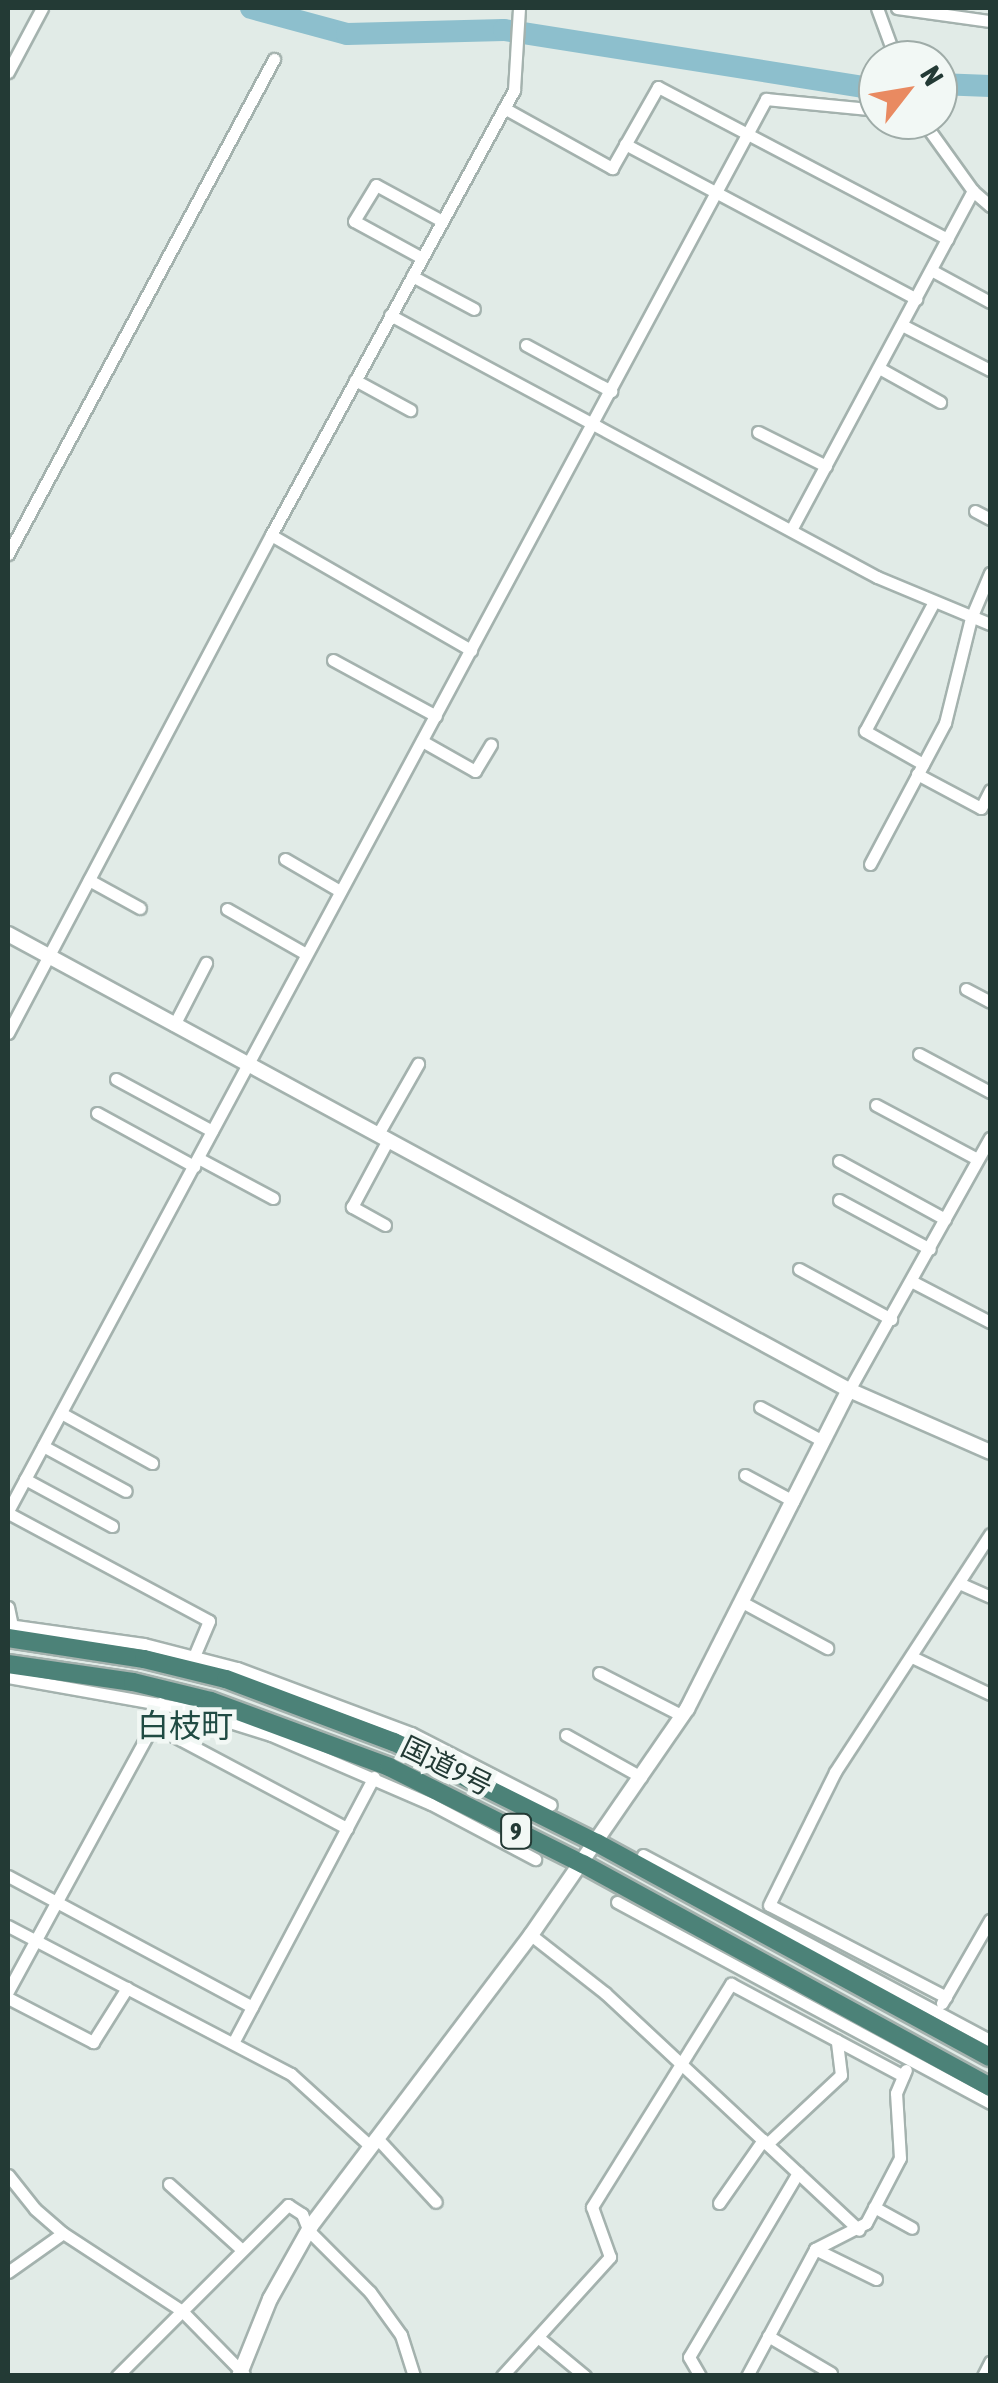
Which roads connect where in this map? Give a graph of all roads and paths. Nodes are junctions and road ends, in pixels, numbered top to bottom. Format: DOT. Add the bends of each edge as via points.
graph roads {
  1 [pos="42,8"];
  2 [pos="519,8"];
  3 [pos="877,8"];
  4 [pos="898,8"];
  5 [pos="967,12"];
  6 [pos="990,21"];
  7 [pos="888,40"];
  8 [pos="274,60"];
  9 [pos="8,72"];
  10 [pos="504,108"];
  11 [pos="858,108"];
  12 [pos="750,132"];
  13 [pos="936,140"];
  14 [pos="625,144"];
  15 [pos="973,191"];
  16 [pos="719,193"];
  17 [pos="990,206"];
  18 [pos="442,221"];
  19 [pos="948,239"];
  20 [pos="422,258"];
  21 [pos="931,270"];
  22 [pos="412,276"];
  23 [pos="916,299"];
  24 [pos="990,302"];
  25 [pos="474,310"];
  26 [pos="390,315"];
  27 [pos="902,325"];
  28 [pos="526,345"];
  29 [pos="879,368"];
  30 [pos="990,370"];
  31 [pos="355,380"];
  32 [pos="611,390"];
  33 [pos="940,402"];
  34 [pos="410,410"];
  35 [pos="593,423"];
  36 [pos="758,432"];
  37 [pos="826,466"];
  38 [pos="975,511"];
  39 [pos="990,519"];
  40 [pos="790,530"];
  41 [pos="271,534"];
  42 [pos="8,554"];
  43 [pos="990,573"];
  44 [pos="934,602"];
  45 [pos="971,618"];
  46 [pos="990,624"];
  47 [pos="472,650"];
  48 [pos="332,660"];
  49 [pos="436,716"];
  50 [pos="422,741"];
  51 [pos="491,744"];
  52 [pos="920,769"];
  53 [pos="990,790"];
  54 [pos="285,860"];
  55 [pos="870,864"];
  56 [pos="89,880"];
  57 [pos="340,891"];
  58 [pos="140,908"];
  59 [pos="226,909"];
  60 [pos="8,934"];
  61 [pos="306,954"];
  62 [pos="48,956"];
  63 [pos="206,963"];
  64 [pos="966,989"];
  65 [pos="990,1002"];
  66 [pos="174,1025"];
  67 [pos="8,1033"];
  68 [pos="919,1054"];
  69 [pos="246,1064"];
  70 [pos="418,1064"];
  71 [pos="116,1080"];
  72 [pos="990,1092"];
  73 [pos="876,1105"];
  74 [pos="97,1113"];
  75 [pos="212,1131"];
  76 [pos="383,1137"];
  77 [pos="990,1138"];
  78 [pos="976,1159"];
  79 [pos="839,1161"];
  80 [pos="196,1162"];
  81 [pos="273,1198"];
  82 [pos="838,1200"];
  83 [pos="945,1219"];
  84 [pos="385,1225"];
  85 [pos="930,1249"];
  86 [pos="799,1269"];
  87 [pos="913,1282"];
  88 [pos="891,1319"];
  89 [pos="990,1322"];
  90 [pos="849,1390"];
  91 [pos="760,1407"];
  92 [pos="60,1413"];
  93 [pos="823,1441"];
  94 [pos="43,1446"];
  95 [pos="990,1452"];
  96 [pos="152,1463"];
  97 [pos="745,1475"];
  98 [pos="25,1479"];
  99 [pos="126,1491"];
  100 [pos="793,1501"];
  101 [pos="8,1512"];
  102 [pos="112,1526"];
  103 [pos="990,1534"];
  104 [pos="959,1583"];
  105 [pos="990,1597"];
  106 [pos="742,1602"];
  107 [pos="8,1607"];
  108 [pos="9,1630"];
  109 [pos="827,1648"];
  110 [pos="194,1656"];
  111 [pos="912,1657"];
  112 [pos="10,1669"];
  113 [pos="599,1672"];
  114 [pos="990,1694"];
  115 [pos="160,1703"];
  116 [pos="682,1716"];
  117 [pos="264,1719"];
  118 [pos="237,1724"];
  119 [pos="154,1725"];
  120 [pos="566,1735"];
  121 [pos="450,1754"];
  122 [pos="462,1773"];
  123 [pos="374,1777"];
  124 [pos="642,1777"];
  125 [pos="551,1806"];
  126 [pos="503,1825"];
  127 [pos="347,1828"];
  128 [pos="477,1828"];
  129 [pos="597,1843"];
  130 [pos="642,1855"];
  131 [pos="535,1858"];
  132 [pos="583,1864"];
  133 [pos="8,1876"];
  134 [pos="692,1881"];
  135 [pos="670,1883"];
  136 [pos="56,1902"];
  137 [pos="617,1902"];
  138 [pos="990,1920"];
  139 [pos="8,1926"];
  140 [pos="531,1935"];
  141 [pos="718,1940"];
  142 [pos="35,1941"];
  143 [pos="729,1963"];
  144 [pos="854,1967"];
  145 [pos="830,1970"];
  146 [pos="127,1988"];
  147 [pos="8,1994"];
  148 [pos="946,1996"];
  149 [pos="252,2007"];
  150 [pos="937,2011"];
  151 [pos="877,2026"];
  152 [pos="852,2030"];
  153 [pos="837,2040"];
  154 [pos="990,2040"];
  155 [pos="234,2042"];
  156 [pos="990,2057"];
  157 [pos="910,2061"];
  158 [pos="682,2065"];
  159 [pos="904,2076"];
  160 [pos="990,2086"];
  161 [pos="990,2103"];
  162 [pos="373,2142"];
  163 [pos="765,2142"];
  164 [pos="798,2173"];
  165 [pos="8,2176"];
  166 [pos="169,2184"];
  167 [pos="436,2202"];
  168 [pos="719,2203"];
  169 [pos="874,2207"];
  170 [pos="912,2228"];
  171 [pos="859,2230"];
  172 [pos="309,2231"];
  173 [pos="63,2233"];
  174 [pos="814,2248"];
  175 [pos="241,2250"];
  176 [pos="8,2272"];
  177 [pos="876,2279"];
  178 [pos="182,2312"];
  179 [pos="768,2336"];
  180 [pos="539,2338"];
  181 [pos="990,2362"];
  182 [pos="831,2373"];
  183 [pos="242,2374"];
  184 [pos="117,2376"];
  185 [pos="414,2376"];
  186 [pos="502,2376"];
  187 [pos="585,2376"];
  188 [pos="700,2376"];
  189 [pos="747,2376"];
  190 [pos="983,2376"];
  1 -- 9 [label="street"];
  2 -- 10 [label="street" via="514,90"];
  3 -- 7 [label="street"];
  4 -- 5 [label="street"];
  5 -- 6 [label="street"];
  8 -- 42 [label="street"];
  10 -- 14 [label="street" via="612,168"];
  10 -- 18 [label="street"];
  11 -- 12 [label="street" via="766,99"];
  12 -- 14 [label="street" via="658,86"];
  12 -- 16 [label="street"];
  12 -- 19 [label="street"];
  13 -- 15 [label="street"];
  14 -- 16 [label="street"];
  15 -- 17 [label="street"];
  15 -- 19 [label="street"];
  16 -- 23 [label="street"];
  16 -- 32 [label="street"];
  18 -- 20 [label="street"];
  18 -- 20 [label="street" via="376,185 354,221"];
  19 -- 21 [label="street"];
  20 -- 22 [label="street"];
  21 -- 23 [label="street"];
  21 -- 24 [label="street"];
  22 -- 25 [label="street"];
  22 -- 26 [label="street"];
  23 -- 27 [label="street"];
  26 -- 31 [label="street"];
  26 -- 35 [label="street"];
  27 -- 29 [label="street"];
  27 -- 30 [label="street"];
  28 -- 32 [label="street"];
  29 -- 33 [label="street"];
  29 -- 37 [label="street"];
  31 -- 34 [label="street"];
  31 -- 41 [label="street"];
  32 -- 35 [label="street"];
  35 -- 40 [label="street"];
  35 -- 47 [label="street"];
  36 -- 37 [label="street"];
  37 -- 40 [label="street"];
  38 -- 39 [label="street"];
  40 -- 44 [label="street"];
  41 -- 47 [label="street"];
  41 -- 56 [label="street"];
  43 -- 45 [label="street"];
  44 -- 45 [label="street"];
  44 -- 52 [label="street" via="865,731"];
  45 -- 46 [label="street"];
  45 -- 52 [label="street" via="945,723"];
  47 -- 49 [label="street"];
  48 -- 49 [label="street"];
  49 -- 50 [label="street"];
  50 -- 51 [label="street" via="475,771"];
  50 -- 57 [label="street"];
  52 -- 53 [label="street" via="981,808"];
  52 -- 55 [label="street"];
  54 -- 57 [label="street"];
  56 -- 58 [label="street"];
  56 -- 62 [label="street"];
  57 -- 61 [label="street"];
  59 -- 61 [label="street"];
  60 -- 62 [label="street"];
  61 -- 69 [label="street"];
  62 -- 66 [label="street"];
  62 -- 67 [label="street"];
  63 -- 66 [label="street"];
  64 -- 65 [label="street"];
  66 -- 69 [label="street"];
  68 -- 72 [label="street"];
  69 -- 75 [label="street"];
  69 -- 76 [label="street"];
  70 -- 76 [label="street"];
  71 -- 75 [label="street"];
  73 -- 78 [label="street"];
  74 -- 80 [label="street"];
  75 -- 80 [label="street"];
  76 -- 84 [label="street" via="352,1207"];
  76 -- 90 [label="street"];
  77 -- 78 [label="street"];
  78 -- 83 [label="street"];
  79 -- 83 [label="street"];
  80 -- 81 [label="street"];
  80 -- 92 [label="street"];
  82 -- 85 [label="street"];
  83 -- 85 [label="street"];
  85 -- 87 [label="street"];
  86 -- 88 [label="street"];
  87 -- 88 [label="street"];
  87 -- 89 [label="street"];
  88 -- 90 [label="street"];
  90 -- 93 [label="street"];
  90 -- 95 [label="street"];
  91 -- 93 [label="street"];
  92 -- 94 [label="street"];
  92 -- 96 [label="street"];
  93 -- 100 [label="street"];
  94 -- 98 [label="street"];
  94 -- 99 [label="street"];
  97 -- 100 [label="street"];
  98 -- 101 [label="street"];
  98 -- 102 [label="street"];
  100 -- 106 [label="street"];
  101 -- 110 [label="street" via="210,1621"];
  103 -- 104 [label="street"];
  104 -- 105 [label="street"];
  104 -- 111 [label="street"];
  106 -- 109 [label="street"];
  106 -- 116 [label="street"];
  107 -- 108 [label="street"];
  108 -- 110 [label="street"];
  108 -- 122 [label="highway, 国道9号 / 9" via="226,1679 314,1708"];
  110 -- 121 [label="street" via="326,1698"];
  111 -- 114 [label="street"];
  111 -- 148 [label="street" via="835,1772 769,1905"];
  112 -- 115 [label="street"];
  112 -- 117 [label="highway, 国道9号 / 9" via="132,1682"];
  113 -- 116 [label="street"];
  115 -- 118 [label="street"];
  115 -- 119 [label="street"];
  116 -- 124 [label="street"];
  117 -- 118 [label="street"];
  117 -- 126 [label="highway, 国道9号 / 9" via="389,1768"];
  118 -- 123 [label="street"];
  119 -- 127 [label="street"];
  119 -- 136 [label="street"];
  120 -- 124 [label="street"];
  121 -- 122 [label="street"];
  121 -- 125 [label="street"];
  122 -- 129 [label="highway, 国道9号 / 9"];
  123 -- 127 [label="street"];
  123 -- 128 [label="street"];
  124 -- 129 [label="street"];
  126 -- 128 [label="street"];
  126 -- 132 [label="highway, 国道9号 / 9"];
  127 -- 149 [label="street"];
  128 -- 131 [label="street"];
  129 -- 132 [label="street"];
  129 -- 135 [label="highway, 国道9号 / 9"];
  130 -- 134 [label="street"];
  132 -- 140 [label="street"];
  132 -- 141 [label="highway, 国道9号 / 9"];
  133 -- 136 [label="street"];
  134 -- 135 [label="street"];
  134 -- 144 [label="street"];
  135 -- 145 [label="highway, 国道9号 / 9"];
  136 -- 142 [label="street"];
  136 -- 149 [label="street"];
  137 -- 143 [label="street"];
  138 -- 148 [label="street"];
  139 -- 142 [label="street"];
  140 -- 158 [label="street" via="605,1992"];
  140 -- 162 [label="street"];
  141 -- 143 [label="street"];
  141 -- 151 [label="highway, 国道9号 / 9"];
  142 -- 146 [label="street"];
  142 -- 147 [label="street"];
  143 -- 152 [label="street"];
  144 -- 145 [label="street"];
  144 -- 150 [label="street"];
  145 -- 156 [label="highway, 国道9号 / 9"];
  146 -- 147 [label="street" via="93,2042"];
  146 -- 155 [label="street"];
  148 -- 150 [label="street"];
  149 -- 155 [label="street"];
  150 -- 154 [label="street"];
  151 -- 152 [label="street"];
  151 -- 160 [label="highway, 国道9号 / 9"];
  152 -- 157 [label="street"];
  153 -- 158 [label="street" via="731,1984"];
  153 -- 159 [label="street"];
  153 -- 163 [label="street" via="841,2075"];
  155 -- 162 [label="street" via="291,2074"];
  157 -- 159 [label="street"];
  157 -- 161 [label="street"];
  158 -- 163 [label="street"];
  158 -- 180 [label="street" via="592,2207 610,2257"];
  159 -- 169 [label="street" via="896,2093 900,2158"];
  162 -- 167 [label="street"];
  162 -- 172 [label="street"];
  163 -- 164 [label="street"];
  163 -- 168 [label="street"];
  164 -- 171 [label="street"];
  164 -- 188 [label="street" via="688,2357"];
  165 -- 173 [label="street"];
  166 -- 175 [label="street"];
  169 -- 170 [label="street"];
  169 -- 171 [label="street"];
  171 -- 174 [label="street"];
  172 -- 175 [label="street" via="302,2214 288,2205"];
  172 -- 183 [label="street" via="270,2298"];
  172 -- 185 [label="street" via="370,2292 401,2335"];
  173 -- 176 [label="street"];
  173 -- 178 [label="street"];
  174 -- 177 [label="street"];
  174 -- 179 [label="street"];
  175 -- 178 [label="street"];
  178 -- 183 [label="street"];
  178 -- 184 [label="street"];
  179 -- 182 [label="street"];
  179 -- 189 [label="street"];
  180 -- 186 [label="street"];
  180 -- 187 [label="street"];
  181 -- 190 [label="street"];
}
